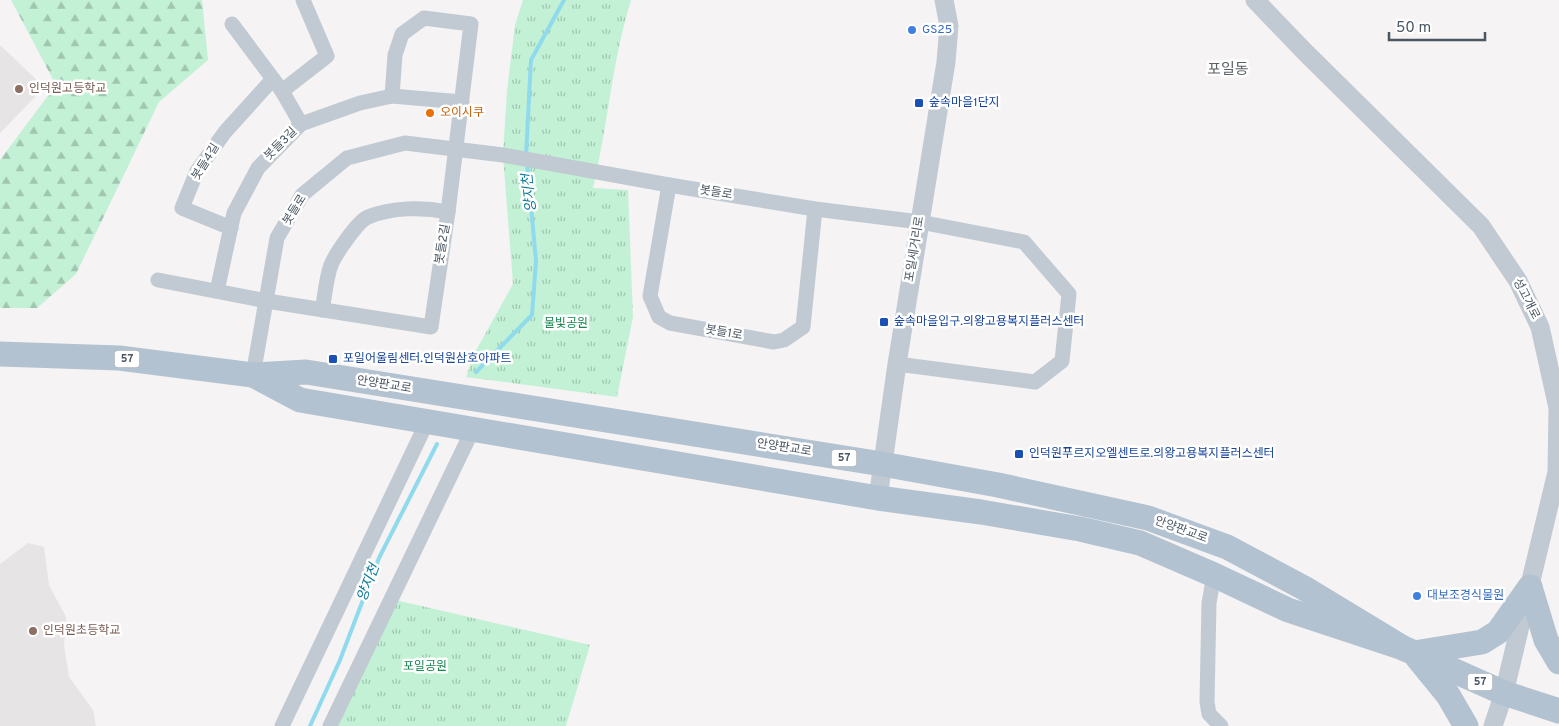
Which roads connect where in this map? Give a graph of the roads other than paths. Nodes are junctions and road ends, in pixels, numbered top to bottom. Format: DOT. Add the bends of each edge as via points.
graph roads {
  1 [pos="303,0"];
  2 [pos="944,0"];
  3 [pos="1255,0"];
  4 [pos="232,24"];
  5 [pos="277,85"];
  6 [pos="392,96"];
  7 [pos="462,102"];
  8 [pos="301,124"];
  9 [pos="455,148"];
  10 [pos="669,185"];
  11 [pos="815,209"];
  12 [pos="448,212"];
  13 [pos="920,222"];
  14 [pos="231,228"];
  15 [pos="158,280"];
  16 [pos="217,291"];
  17 [pos="267,301"];
  18 [pos="322,310"];
  19 [pos="0,354"];
  20 [pos="897,364"];
  21 [pos="253,375"];
  22 [pos="427,422"];
  23 [pos="473,429"];
  24 [pos="882,464"];
  25 [pos="878,498"];
  26 [pos="1214,574"];
  27 [pos="1530,587"];
  28 [pos="1408,651"];
  29 [pos="1559,662"];
  30 [pos="1504,693"];
  31 [pos="1559,711"];
  32 [pos="282,726"];
  33 [pos="330,726"];
  34 [pos="1221,726"];
  35 [pos="1466,726"];
  36 [pos="1493,726"];
  1 -- 5 [label="street, 봇들4길" via="326,56"];
  2 -- 13 [label="street, 포일세거리로" via="949,26 946,62"];
  3 -- 27 [label="street, 성고개로" via="1481,226 1518,281 1540,327 1558,408 1557,472"];
  4 -- 5 [label="street"];
  5 -- 8 [label="street"];
  5 -- 14 [label="street, 봇들4길" via="225,132 197,171 182,208"];
  6 -- 7 [label="street, 봇들3길"];
  6 -- 7 [label="street, 봇들2길" via="395,55 402,34 424,18 471,24"];
  6 -- 8 [label="street, 봇들3길" via="360,102"];
  7 -- 9 [label="street, 봇들2길"];
  8 -- 14 [label="street, 봇들3길" via="258,168 234,213"];
  9 -- 10 [label="street, 봇들로"];
  9 -- 12 [label="street, 봇들2길"];
  9 -- 17 [label="street, 봇들로" via="405,143 347,158 302,195 277,238"];
  10 -- 11 [label="street, 봇들로"];
  10 -- 11 [label="street, 봇들1로" via="650,296 659,316 670,323 774,342 784,340 803,327"];
  11 -- 13 [label="street, 봇들로"];
  12 -- 18 [label="street" via="400,210 367,217 346,240 331,265"];
  12 -- 18 [label="street, 봇들2길" via="431,327"];
  13 -- 20 [label="street, 포일세거리로"];
  13 -- 20 [label="street, 봇들로" via="1024,242 1069,294 1062,361 1036,382"];
  14 -- 16 [label="street, 봇들3길"];
  15 -- 16 [label="street, 봇들2길"];
  16 -- 17 [label="street, 봇들2길"];
  17 -- 18 [label="street, 봇들2길"];
  17 -- 21 [label="street, 봇들로"];
  19 -- 21 [label="main road, 안양판교로 / 57" via="119,358"];
  20 -- 24 [label="street, 포일세거리로"];
  21 -- 22 [label="main road, 안양판교로 / 57" via="300,400"];
  21 -- 24 [label="main road, 안양판교로 / 57" via="306,372"];
  22 -- 23 [label="main road, 안양판교로 / 57"];
  22 -- 32 [label="street"];
  23 -- 25 [label="main road, 안양판교로 / 57"];
  23 -- 33 [label="street"];
  24 -- 25 [label="street, 포일세거리로"];
  24 -- 28 [label="main road, 안양판교로 / 57" via="1148,518 1227,547 1304,588"];
  25 -- 26 [label="main road, 안양판교로 / 57" via="1080,529 1140,543"];
  26 -- 28 [label="main road, 안양판교로 / 57" via="1288,610"];
  26 -- 34 [label="street" via="1209,603 1207,702 1209,714"];
  27 -- 28 [label="main road" via="1498,632 1482,642"];
  27 -- 29 [label="main road" via="1546,640"];
  27 -- 30 [label="street, 성고개로"];
  28 -- 30 [label="main road, 안양판교로 / 57"];
  28 -- 35 [label="main road" via="1448,695"];
  30 -- 31 [label="main road, 안양판교로 / 57"];
  30 -- 36 [label="street, 성고개로"];
}
